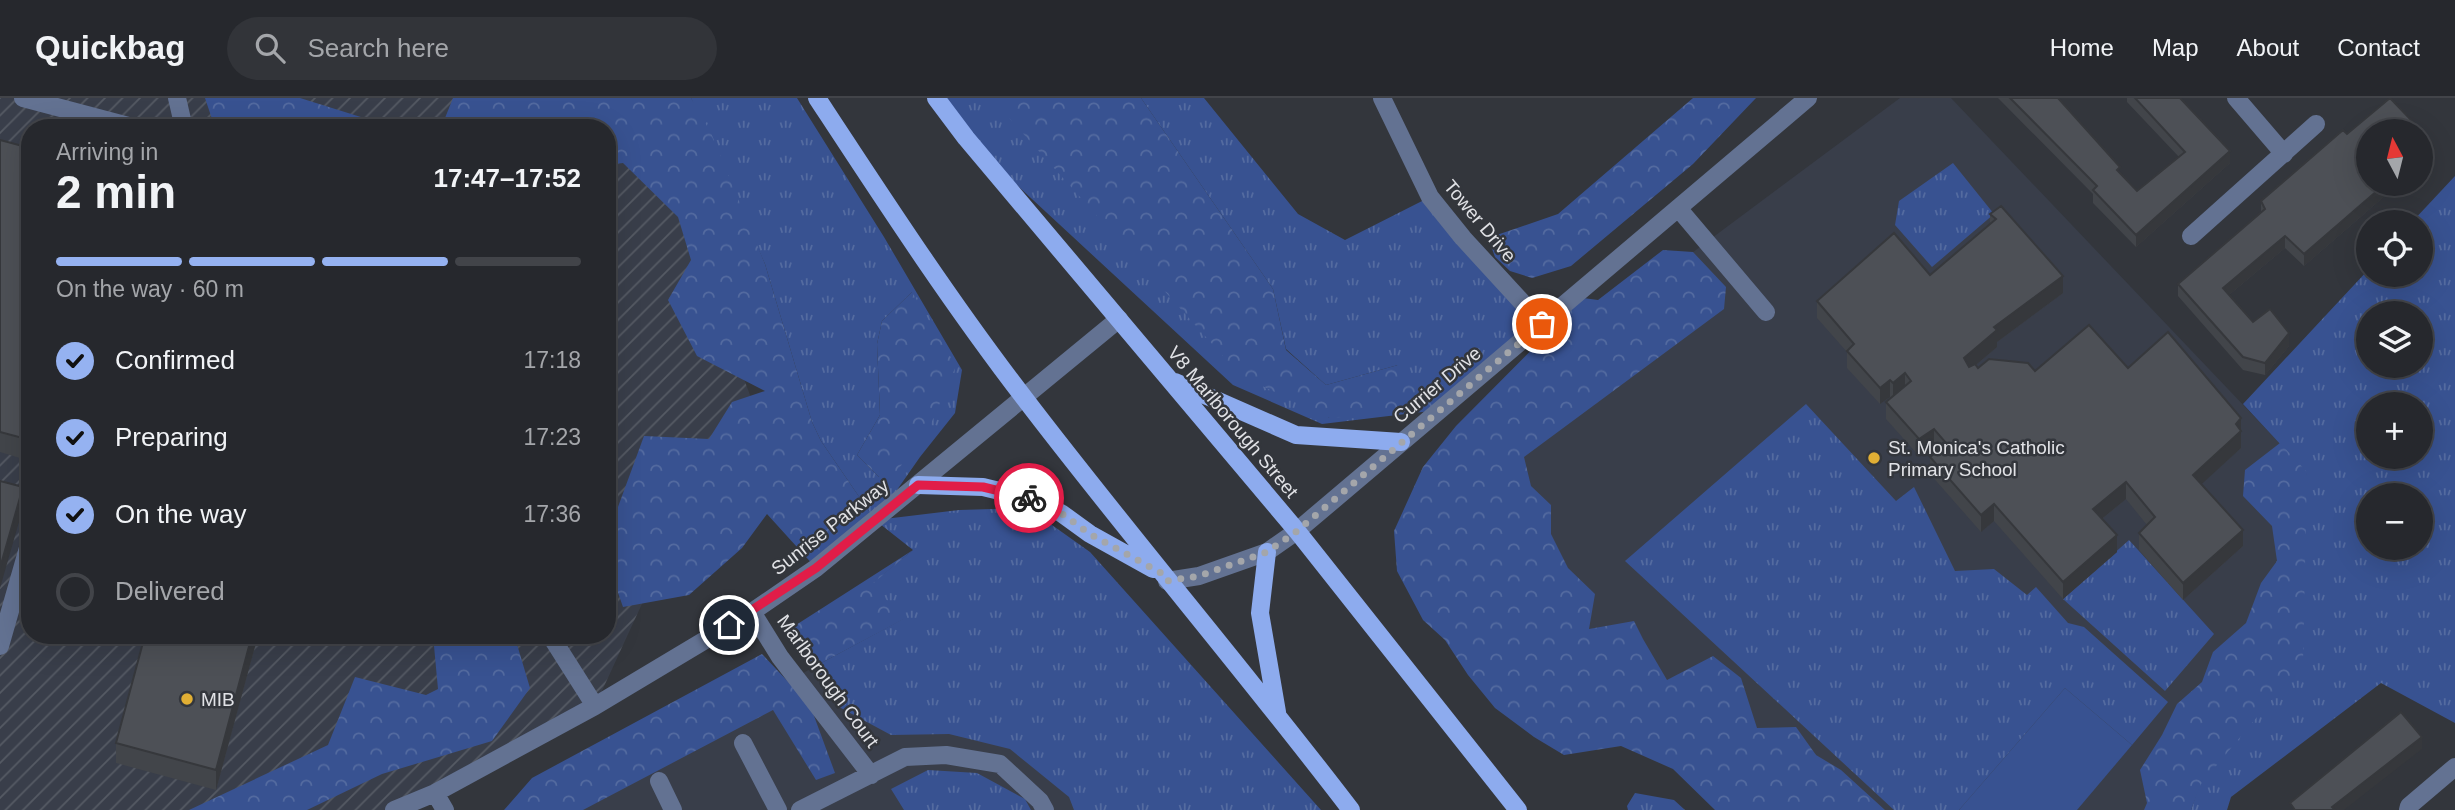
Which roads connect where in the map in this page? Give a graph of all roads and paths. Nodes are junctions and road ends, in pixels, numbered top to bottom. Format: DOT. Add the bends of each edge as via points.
graph roads {
  1 [pos="23,98"];
  2 [pos="177,98"];
  3 [pos="817,98"];
  4 [pos="936,98"];
  5 [pos="1382,98"];
  6 [pos="1808,98"];
  7 [pos="2236,98"];
  8 [pos="102,119"];
  9 [pos="182,119"];
  10 [pos="2316,124"];
  11 [pos="2284,154"];
  12 [pos="1678,208"];
  13 [pos="2191,236"];
  14 [pos="1766,312"];
  15 [pos="1119,319"];
  16 [pos="1542,324"];
  17 [pos="1172,381"];
  18 [pos="1023,398"];
  19 [pos="1401,442"];
  20 [pos="918,485"];
  21 [pos="1297,531"];
  22 [pos="1267,552"];
  23 [pos="21,572"];
  24 [pos="1165,578"];
  25 [pos="752,612"];
  26 [pos="556,644"];
  27 [pos="0,646"];
  28 [pos="595,706"];
  29 [pos="1277,712"];
  30 [pos="743,743"];
  31 [pos="2455,767"];
  32 [pos="871,775"];
  33 [pos="659,781"];
  34 [pos="435,793"];
  35 [pos="394,810"];
  36 [pos="445,810"];
  37 [pos="673,810"];
  38 [pos="778,810"];
  39 [pos="800,810"];
  40 [pos="1045,810"];
  41 [pos="1351,810"];
  42 [pos="1518,810"];
  43 [pos="2408,810"];
  1 -- 8 [label="street"];
  2 -- 9 [label="street"];
  3 -- 18 [label="main road"];
  4 -- 15 [label="main road, V8 Marlborough Street"];
  5 -- 16 [label="street, Tower Drive" via="1430,197"];
  6 -- 12 [label="street, Currier Drive"];
  7 -- 11 [label="street"];
  10 -- 11 [label="street"];
  11 -- 13 [label="street"];
  12 -- 14 [label="street"];
  12 -- 16 [label="street, Currier Drive"];
  15 -- 17 [label="main road, V8 Marlborough Street"];
  15 -- 18 [label="street, Sunrise Parkway"];
  16 -- 19 [label="street, Currier Drive"];
  17 -- 19 [label="main road" via="1296,435"];
  17 -- 21 [label="main road, V8 Marlborough Street"];
  18 -- 20 [label="street, Sunrise Parkway"];
  18 -- 24 [label="main road"];
  19 -- 21 [label="street, Currier Drive"];
  20 -- 24 [label="main road" via="983,487 1032,499"];
  20 -- 25 [label="street, Sunrise Parkway" via="816,568"];
  21 -- 22 [label="street, Currier Drive"];
  21 -- 42 [label="main road, V8 Marlborough Street"];
  22 -- 24 [label="street, Currier Drive" via="1199,576"];
  22 -- 29 [label="main road" via="1260,613"];
  23 -- 27 [label="street"];
  24 -- 29 [label="main road"];
  25 -- 28 [label="street, Sunrise Parkway"];
  25 -- 32 [label="street, Marlborough Court" via="780,657"];
  26 -- 28 [label="street"];
  28 -- 34 [label="street, Sunrise Parkway"];
  29 -- 41 [label="main road"];
  30 -- 38 [label="street"];
  31 -- 43 [label="street"];
  32 -- 39 [label="street"];
  32 -- 40 [label="street" via="905,757 946,755 1000,764"];
  33 -- 37 [label="street"];
  34 -- 35 [label="street, Sunrise Parkway"];
  34 -- 36 [label="street"];
}
